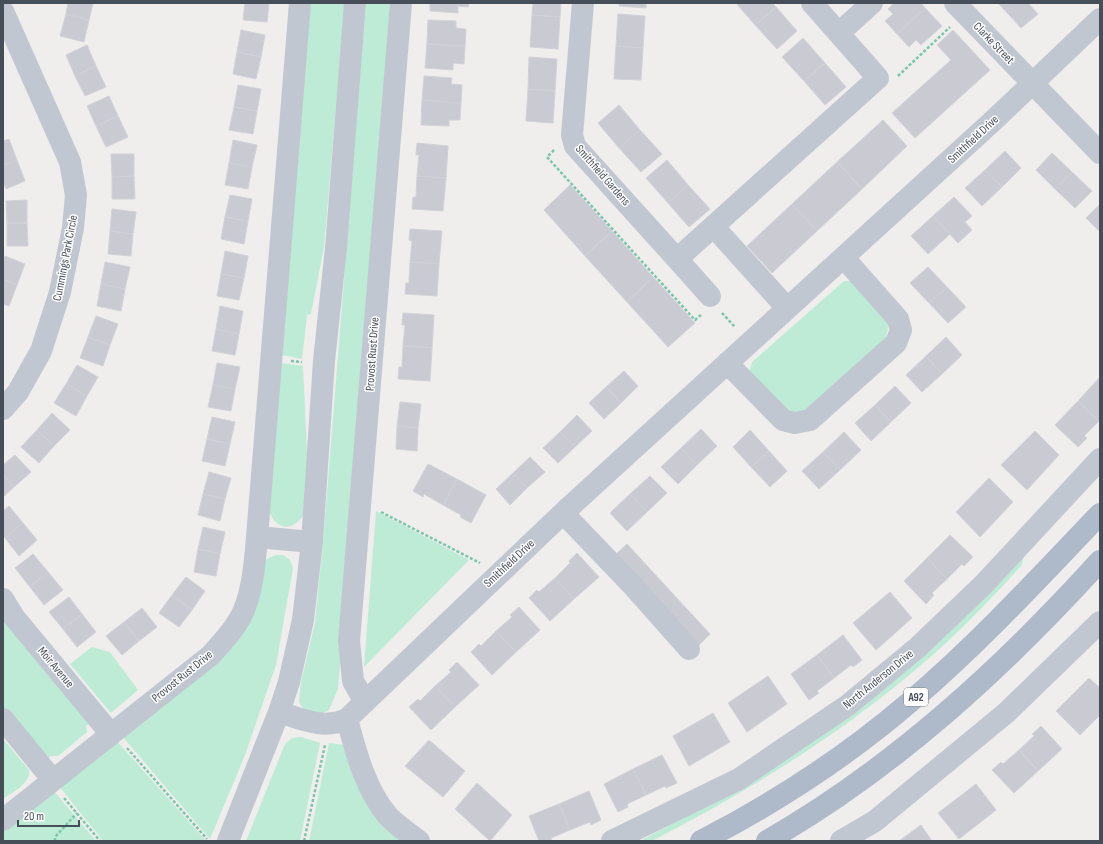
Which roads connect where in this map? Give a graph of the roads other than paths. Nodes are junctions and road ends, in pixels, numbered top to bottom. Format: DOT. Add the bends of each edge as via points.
graph roads {
  1 [pos="300,3"];
  2 [pos="355,3"];
  3 [pos="401,3"];
  4 [pos="583,3"];
  5 [pos="812,3"];
  6 [pos="872,3"];
  7 [pos="960,8"];
  8 [pos="3,11"];
  9 [pos="1100,19"];
  10 [pos="839,33"];
  11 [pos="1033,84"];
  12 [pos="1100,153"];
  13 [pos="714,227"];
  14 [pos="844,258"];
  15 [pos="678,259"];
  16 [pos="712,300"];
  17 [pos="787,308"];
  18 [pos="727,362"];
  19 [pos="3,409"];
  20 [pos="1100,459"];
  21 [pos="563,513"];
  22 [pos="1100,514"];
  23 [pos="257,537"];
  24 [pos="312,542"];
  25 [pos="1100,561"];
  26 [pos="3,599"];
  27 [pos="1100,622"];
  28 [pos="689,648"];
  29 [pos="365,702"];
  30 [pos="279,712"];
  31 [pos="3,719"];
  32 [pos="338,722"];
  33 [pos="110,733"];
  34 [pos="52,779"];
  35 [pos="3,820"];
  36 [pos="228,841"];
  37 [pos="419,841"];
  38 [pos="612,841"];
  39 [pos="701,841"];
  40 [pos="767,841"];
  41 [pos="841,841"];
  1 -- 23 [label="street, Provost Rust Drive"];
  2 -- 24 [label="street" via="324,361"];
  3 -- 29 [label="street, Provost Rust Drive" via="349,641 352,681"];
  4 -- 15 [label="street, Smithfield Gardens" via="572,135 575,146"];
  5 -- 10 [label="street"];
  6 -- 10 [label="street"];
  7 -- 11 [label="street, Clarke Street"];
  8 -- 19 [label="street, Cummings Park Circle" via="70,162 76,195 73,228 60,292 41,351 18,392"];
  9 -- 11 [label="street, Smithfield Drive"];
  10 -- 13 [label="street" via="878,78"];
  11 -- 12 [label="street, Clarke Street"];
  11 -- 14 [label="street, Smithfield Drive"];
  13 -- 15 [label="street"];
  13 -- 17 [label="street"];
  14 -- 17 [label="street, Smithfield Drive"];
  14 -- 18 [label="street" via="898,319 901,330 896,343 810,420 795,423 783,420"];
  15 -- 16 [label="street, Smithfield Gardens"];
  17 -- 18 [label="street, Smithfield Drive"];
  18 -- 21 [label="street, Smithfield Drive"];
  20 -- 38 [label="street, North Anderson Drive" via="983,585 917,648 848,705 739,778"];
  21 -- 28 [label="street"];
  21 -- 29 [label="street, Smithfield Drive"];
  22 -- 39 [label="main road, A92" via="974,642 909,702 812,775"];
  23 -- 24 [label="street"];
  23 -- 33 [label="street, Provost Rust Drive" via="253,574 244,610 227,636 211,655"];
  24 -- 30 [label="street" via="303,620 289,682"];
  25 -- 40 [label="main road, A92" via="959,703 872,772"];
  26 -- 33 [label="street, Moir Avenue" via="14,617"];
  27 -- 41 [label="street" via="1006,714 875,821"];
  29 -- 32 [label="street, Smithfield Drive"];
  30 -- 32 [label="street" via="313,723"];
  30 -- 36 [label="street"];
  31 -- 34 [label="street"];
  32 -- 37 [label="street" via="371,789 388,816"];
  33 -- 34 [label="street, Provost Rust Drive"];
  34 -- 35 [label="street"];
}
